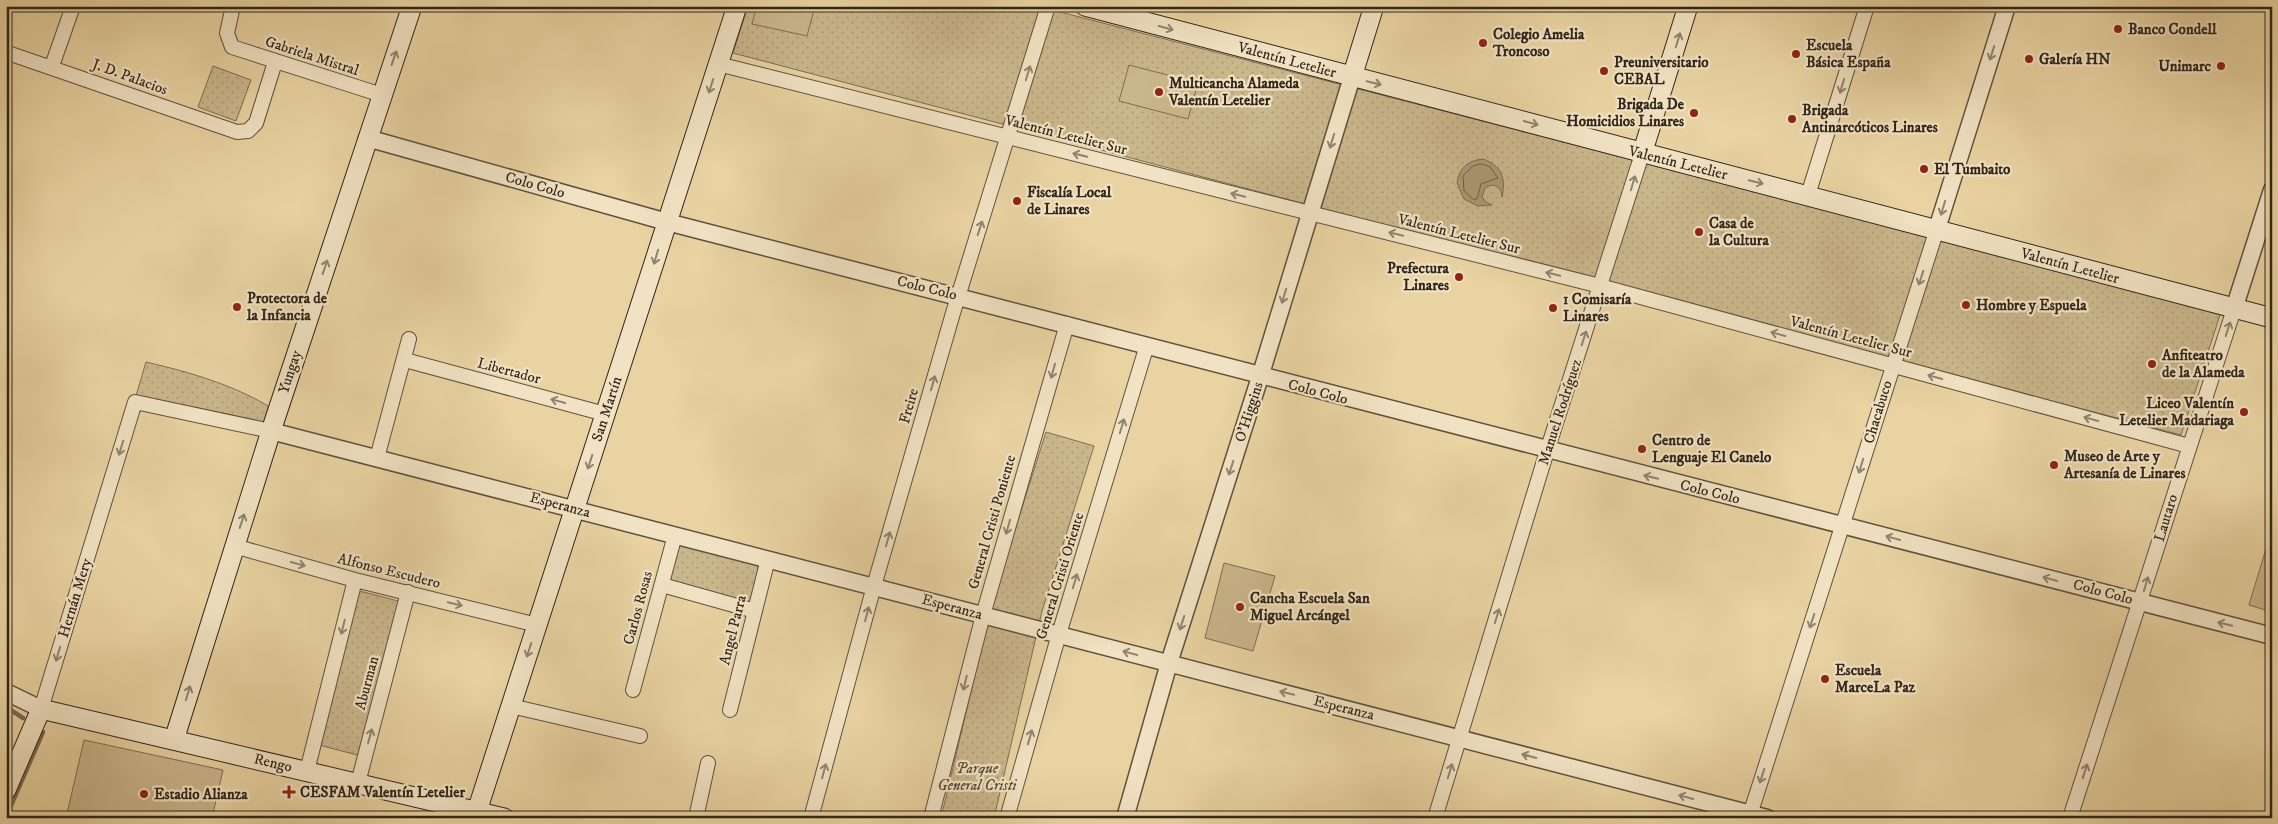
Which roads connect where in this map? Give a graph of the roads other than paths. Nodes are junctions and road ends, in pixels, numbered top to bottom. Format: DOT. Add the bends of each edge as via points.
graph roads {
  1 [pos="73,6"];
  2 [pos="233,6"];
  3 [pos="412,6"];
  4 [pos="737,6"];
  5 [pos="1048,6"];
  6 [pos="1085,6"];
  7 [pos="1374,6"];
  8 [pos="1688,6"];
  9 [pos="1867,6"];
  10 [pos="2007,6"];
  11 [pos="11,54"];
  12 [pos="274,62"];
  13 [pos="718,64"];
  14 [pos="52,66"];
  15 [pos="1352,77"];
  16 [pos="382,95"];
  17 [pos="1009,137"];
  18 [pos="367,138"];
  19 [pos="1642,154"];
  20 [pos="2272,190"];
  21 [pos="1808,195"];
  22 [pos="1309,213"];
  23 [pos="667,222"];
  24 [pos="1936,232"];
  25 [pos="1600,286"];
  26 [pos="958,296"];
  27 [pos="2234,309"];
  28 [pos="2272,318"];
  29 [pos="1067,324"];
  30 [pos="409,339"];
  31 [pos="1147,345"];
  32 [pos="405,360"];
  33 [pos="1893,365"];
  34 [pos="1260,376"];
  35 [pos="135,402"];
  36 [pos="605,414"];
  37 [pos="271,431"];
  38 [pos="2189,446"];
  39 [pos="1547,451"];
  40 [pos="377,458"];
  41 [pos="574,509"];
  42 [pos="1843,525"];
  43 [pos="675,535"];
  44 [pos="234,546"];
  45 [pos="768,559"];
  46 [pos="355,580"];
  47 [pos="662,585"];
  48 [pos="874,586"];
  49 [pos="408,592"];
  50 [pos="2140,602"];
  51 [pos="755,611"];
  52 [pos="983,615"];
  53 [pos="537,625"];
  54 [pos="1059,634"];
  55 [pos="2272,636"];
  56 [pos="1169,663"];
  57 [pos="633,690"];
  58 [pos="6,692"];
  59 [pos="511,706"];
  60 [pos="41,709"];
  61 [pos="730,710"];
  62 [pos="640,736"];
  63 [pos="1460,738"];
  64 [pos="174,740"];
  65 [pos="708,763"];
  66 [pos="307,771"];
  67 [pos="358,783"];
  68 [pos="6,790"];
  69 [pos="466,812"];
  70 [pos="1749,816"];
  71 [pos="504,818"];
  72 [pos="696,818"];
  73 [pos="811,818"];
  74 [pos="931,818"];
  75 [pos="1007,818"];
  76 [pos="1124,818"];
  77 [pos="1435,818"];
  78 [pos="1767,818"];
  79 [pos="2070,818"];
  1 -- 14 [label="street"];
  2 -- 12 [label="street, Gabriela Mistral" via="227,34 232,47"];
  16 -- 3 [label="main road, Yungay, one-way"];
  4 -- 13 [label="main road, San Martín"];
  17 -- 5 [label="street, Freire, one-way"];
  6 -- 15 [label="main road, Valentín Letelier, one-way"];
  7 -- 15 [label="main road, O'Higgins"];
  19 -- 8 [label="main road, Manuel Rodríguez, one-way"];
  9 -- 21 [label="street, one-way"];
  10 -- 24 [label="street, Chacabuco, one-way"];
  11 -- 14 [label="street, J. D. Palacios"];
  12 -- 14 [label="street, J. D. Palacios" via="256,123 248,131 237,132"];
  12 -- 16 [label="street, Gabriela Mistral"];
  13 -- 17 [label="street, Valentín Letelier Sur"];
  13 -- 23 [label="main road, San Martín, one-way"];
  15 -- 19 [label="main road, Valentín Letelier, one-way" via="1464,104"];
  15 -- 22 [label="street, O'Higgins, one-way"];
  16 -- 18 [label="main road, Yungay"];
  22 -- 17 [label="street, Valentín Letelier Sur, one-way"];
  26 -- 17 [label="street, Freire, one-way"];
  18 -- 23 [label="street, Colo Colo"];
  37 -- 18 [label="main road, Yungay, one-way"];
  19 -- 21 [label="main road, Valentín Letelier, one-way"];
  25 -- 19 [label="street, Manuel Rodríguez, one-way"];
  20 -- 27 [label="street, Lautaro"];
  21 -- 24 [label="main road, Valentín Letelier"];
  25 -- 22 [label="street, Valentín Letelier Sur, one-way"];
  22 -- 34 [label="street, O'Higgins, one-way"];
  23 -- 26 [label="street, Colo Colo"];
  23 -- 36 [label="main road, San Martín, one-way"];
  24 -- 27 [label="main road, Valentín Letelier"];
  24 -- 33 [label="street, Chacabuco, one-way"];
  33 -- 25 [label="street, Valentín Letelier Sur, one-way"];
  39 -- 25 [label="street, Manuel Rodríguez, one-way"];
  26 -- 29 [label="street, Colo Colo"];
  48 -- 26 [label="street, Freire, one-way"];
  27 -- 28 [label="main road, Valentín Letelier"];
  38 -- 27 [label="street, Lautaro, one-way"];
  29 -- 31 [label="street, Colo Colo"];
  29 -- 52 [label="street, General Cristi Poniente, one-way"];
  30 -- 32 [label="street"];
  31 -- 34 [label="street, Colo Colo"];
  54 -- 31 [label="street, General Cristi Oriente, one-way"];
  36 -- 32 [label="street, Libertador, one-way"];
  32 -- 40 [label="street"];
  38 -- 33 [label="street, Valentín Letelier Sur, one-way"];
  33 -- 42 [label="street, Chacabuco, one-way"];
  34 -- 39 [label="street, Colo Colo"];
  34 -- 56 [label="street, O'Higgins, one-way"];
  35 -- 37 [label="street, Esperanza"];
  35 -- 60 [label="street, Hernán Mery, one-way"];
  36 -- 41 [label="main road, San Martín, one-way"];
  37 -- 40 [label="street, Esperanza"];
  44 -- 37 [label="main road, Yungay, one-way"];
  50 -- 38 [label="street, Lautaro, one-way"];
  42 -- 39 [label="street, Colo Colo, one-way"];
  63 -- 39 [label="street, Manuel Rodríguez, one-way"];
  40 -- 41 [label="street, Esperanza"];
  41 -- 43 [label="street, Esperanza"];
  41 -- 53 [label="main road, San Martín"];
  50 -- 42 [label="street, Colo Colo, one-way"];
  42 -- 70 [label="street, Chacabuco, one-way"];
  43 -- 45 [label="street, Esperanza"];
  43 -- 47 [label="street, Carlos Rosas"];
  44 -- 46 [label="street, Alfonso Escudero, one-way"];
  64 -- 44 [label="main road, Yungay, one-way"];
  45 -- 48 [label="street, Esperanza"];
  45 -- 51 [label="street, Angel Parra"];
  46 -- 49 [label="street, Alfonso Escudero"];
  46 -- 66 [label="street, one-way"];
  47 -- 51 [label="street"];
  47 -- 57 [label="street, Carlos Rosas"];
  48 -- 52 [label="street, Esperanza"];
  73 -- 48 [label="street, Freire, one-way"];
  49 -- 53 [label="street, Alfonso Escudero, one-way"];
  67 -- 49 [label="street, Aburman, one-way"];
  55 -- 50 [label="street, Colo Colo, one-way"];
  79 -- 50 [label="street, Lautaro, one-way"];
  51 -- 61 [label="street, Angel Parra"];
  52 -- 54 [label="street, Esperanza"];
  52 -- 74 [label="street, General Cristi Poniente, one-way"];
  53 -- 59 [label="main road, San Martín, one-way"];
  56 -- 54 [label="street, Esperanza, one-way"];
  75 -- 54 [label="street, General Cristi Oriente, one-way"];
  63 -- 56 [label="street, Esperanza, one-way"];
  56 -- 76 [label="street, O'Higgins"];
  58 -- 60 [label="street"];
  59 -- 62 [label="street"];
  59 -- 69 [label="main road, San Martín"];
  60 -- 64 [label="main road, Rengo"];
  60 -- 68 [label="main road, Hernán Mery"];
  70 -- 63 [label="street, Esperanza, one-way"];
  77 -- 63 [label="street, Manuel Rodríguez, one-way"];
  64 -- 66 [label="main road, Rengo"];
  65 -- 72 [label="street"];
  66 -- 67 [label="main road, Rengo"];
  67 -- 69 [label="main road, Rengo"];
  69 -- 71 [label="main road, Rengo"];
  70 -- 78 [label="street, Esperanza"];
}
